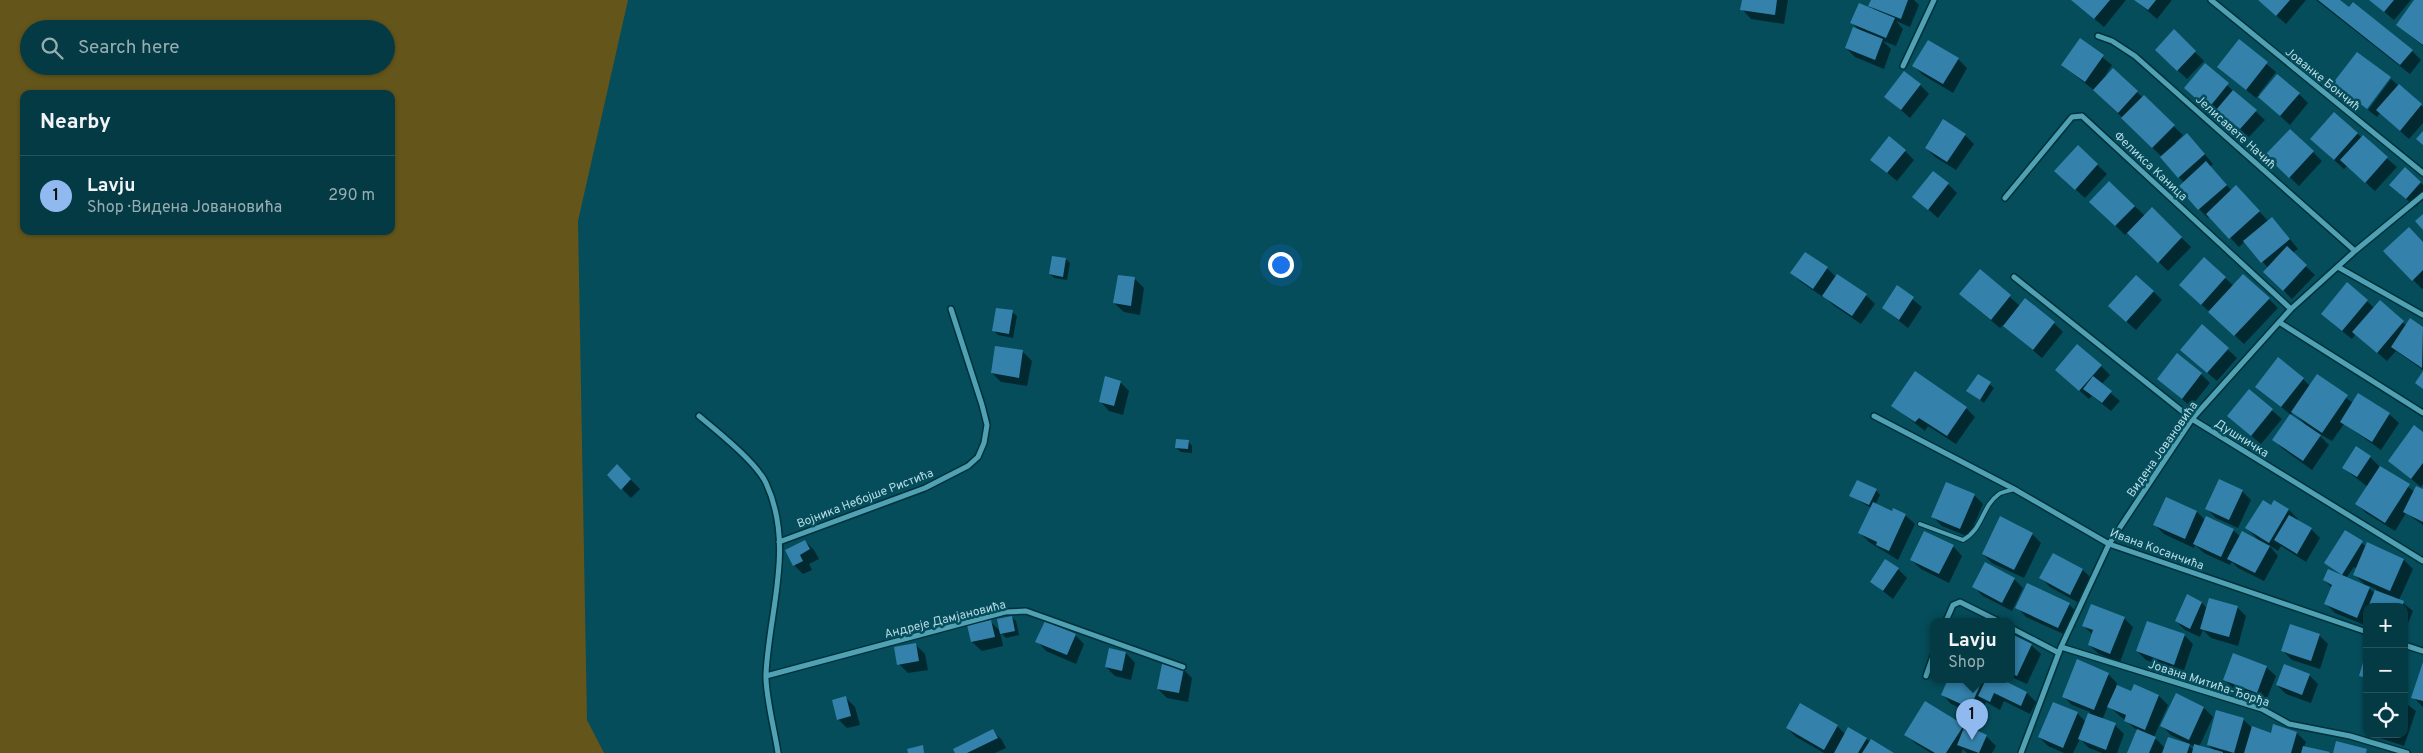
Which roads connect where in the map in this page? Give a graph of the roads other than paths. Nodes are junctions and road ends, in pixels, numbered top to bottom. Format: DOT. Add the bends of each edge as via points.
graph roads {
  1 [pos="1934,0"];
  2 [pos="2211,0"];
  3 [pos="2098,36"];
  4 [pos="1903,66"];
  5 [pos="2423,173"];
  6 [pos="2423,195"];
  7 [pos="2005,198"];
  8 [pos="2355,251"];
  9 [pos="2338,266"];
  10 [pos="2014,277"];
  11 [pos="950,309"];
  12 [pos="2291,310"];
  13 [pos="2423,315"];
  14 [pos="2279,322"];
  15 [pos="2423,413"];
  16 [pos="699,416"];
  17 [pos="1874,416"];
  18 [pos="2192,419"];
  19 [pos="2014,489"];
  20 [pos="1920,524"];
  21 [pos="779,542"];
  22 [pos="2109,544"];
  23 [pos="2423,562"];
  24 [pos="1947,618"];
  25 [pos="1992,618"];
  26 [pos="2015,630"];
  27 [pos="2363,631"];
  28 [pos="2408,646"];
  29 [pos="2060,650"];
  30 [pos="2423,651"];
  31 [pos="1930,665"];
  32 [pos="1183,667"];
  33 [pos="766,676"];
  34 [pos="1926,676"];
  35 [pos="778,753"];
  36 [pos="2020,753"];
  37 [pos="2407,753"];
  1 -- 4 [label="street"];
  2 -- 5 [label="street, Јованке Бончић"];
  3 -- 8 [label="street, Јелисавете Начић" via="2135,56"];
  6 -- 8 [label="street, Видена Јовановића"];
  7 -- 12 [label="street, Феликса Каница" via="2072,117 2082,116"];
  8 -- 9 [label="street, Видена Јовановића"];
  9 -- 12 [label="street, Видена Јовановића"];
  9 -- 13 [label="street"];
  10 -- 18 [label="street, Душничка"];
  11 -- 21 [label="street, Војника Небојше Ристића" via="987,426 978,457 968,466 925,488"];
  12 -- 14 [label="street, Видена Јовановића"];
  14 -- 15 [label="street"];
  14 -- 18 [label="street, Видена Јовановића"];
  16 -- 21 [label="street" via="735,446 765,482 779,528"];
  17 -- 19 [label="street, Ивана Косанчића"];
  18 -- 22 [label="street, Видена Јовановића"];
  18 -- 23 [label="street, Душничка"];
  19 -- 20 [label="lane" via="2000,493 1986,509 1974,533 1963,540"];
  19 -- 22 [label="street, Ивана Косанчића"];
  21 -- 33 [label="street" via="779,584"];
  22 -- 27 [label="street, Ивана Косанчића"];
  22 -- 29 [label="street, Видена Јовановића"];
  24 -- 25 [label="street" via="1953,605 1960,602"];
  26 -- 29 [label="street, Јована Митића-Ђорђа"];
  28 -- 30 [label="street"];
  29 -- 36 [label="street, Видена Јовановића"];
  29 -- 37 [label="street, Јована Митића-Ђорђа" via="2262,709 2289,724 2350,736"];
  31 -- 34 [label="street"];
  32 -- 33 [label="street, Андреје Дамјановића" via="1035,614 1005,612"];
  33 -- 35 [label="street"];
}
